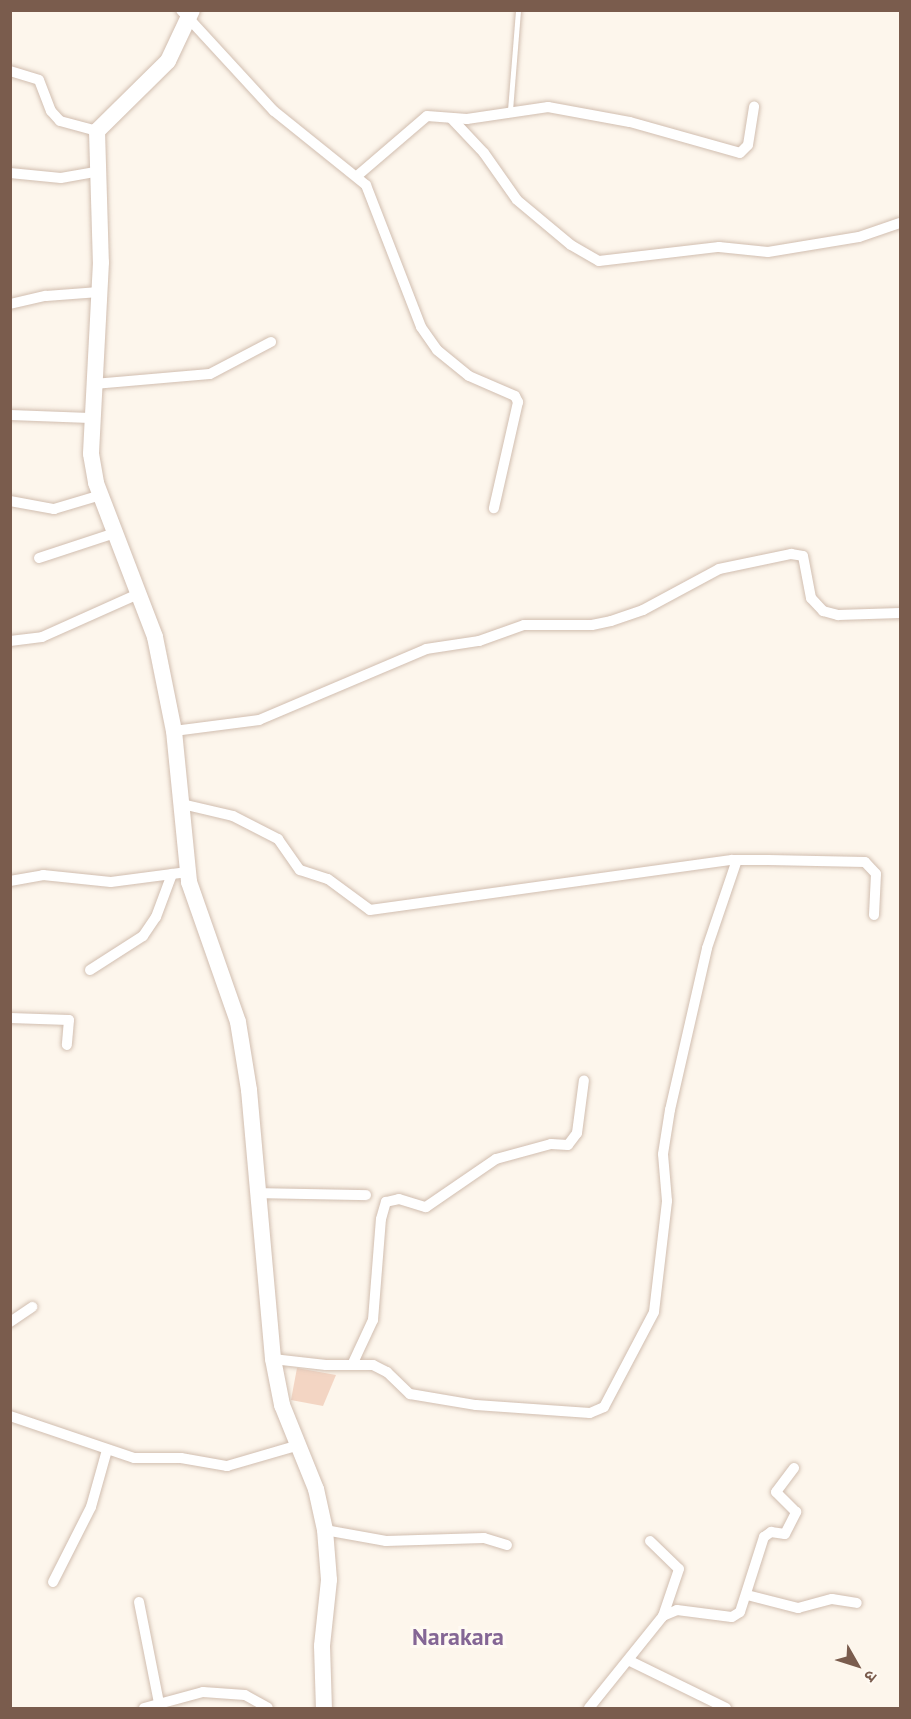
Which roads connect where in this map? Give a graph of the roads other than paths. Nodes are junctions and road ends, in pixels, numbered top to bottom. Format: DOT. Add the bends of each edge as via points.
graph roads {
  1 [pos="518,10"];
  2 [pos="187,14"];
  3 [pos="10,71"];
  4 [pos="754,106"];
  5 [pos="510,110"];
  6 [pos="451,118"];
  7 [pos="97,131"];
  8 [pos="95,172"];
  9 [pos="10,173"];
  10 [pos="357,176"];
  11 [pos="900,223"];
  12 [pos="99,292"];
  13 [pos="10,304"];
  14 [pos="272,342"];
  15 [pos="94,384"];
  16 [pos="10,415"];
  17 [pos="90,418"];
  18 [pos="101,495"];
  19 [pos="10,501"];
  20 [pos="494,508"];
  21 [pos="115,533"];
  22 [pos="39,558"];
  23 [pos="138,594"];
  24 [pos="900,613"];
  25 [pos="10,641"];
  26 [pos="174,731"];
  27 [pos="182,804"];
  28 [pos="737,860"];
  29 [pos="180,873"];
  30 [pos="10,881"];
  31 [pos="874,915"];
  32 [pos="90,970"];
  33 [pos="10,1018"];
  34 [pos="67,1045"];
  35 [pos="584,1080"];
  36 [pos="258,1193"];
  37 [pos="366,1195"];
  38 [pos="32,1307"];
  39 [pos="10,1322"];
  40 [pos="273,1359"];
  41 [pos="352,1365"];
  42 [pos="10,1416"];
  43 [pos="296,1446"];
  44 [pos="107,1450"];
  45 [pos="794,1468"];
  46 [pos="324,1530"];
  47 [pos="650,1541"];
  48 [pos="507,1545"];
  49 [pos="53,1582"];
  50 [pos="747,1595"];
  51 [pos="139,1602"];
  52 [pos="857,1603"];
  53 [pos="663,1616"];
  54 [pos="630,1661"];
  55 [pos="159,1703"];
  56 [pos="144,1708"];
  57 [pos="268,1708"];
  58 [pos="324,1708"];
  59 [pos="589,1708"];
  60 [pos="726,1708"];
  1 -- 5 [label="lane"];
  2 -- 7 [label="street" via="168,61"];
  2 -- 10 [label="street" via="274,111"];
  3 -- 7 [label="street" via="39,81 51,111 60,121"];
  4 -- 5 [label="street" via="748,145 740,153 630,122 548,106"];
  5 -- 6 [label="street"];
  6 -- 10 [label="street" via="422,118"];
  6 -- 11 [label="street" via="484,153 517,200 571,245 599,261 719,247 768,252 859,237"];
  7 -- 8 [label="street"];
  8 -- 9 [label="street" via="61,178"];
  8 -- 12 [label="street"];
  10 -- 20 [label="street" via="370,192 429,339 456,367 510,392 518,402"];
  12 -- 13 [label="street" via="46,296"];
  12 -- 15 [label="street"];
  14 -- 15 [label="street" via="210,374"];
  15 -- 17 [label="street"];
  16 -- 17 [label="street"];
  17 -- 18 [label="street" via="92,464"];
  18 -- 19 [label="street" via="54,509"];
  18 -- 21 [label="street"];
  21 -- 22 [label="street"];
  21 -- 23 [label="street"];
  23 -- 25 [label="street" via="42,637"];
  23 -- 26 [label="street" via="155,637"];
  24 -- 26 [label="street" via="837,615 822,611 811,598 803,556 790,554 719,569 643,610 610,621 592,625 524,625 479,641 426,649 259,720"];
  26 -- 27 [label="street"];
  27 -- 28 [label="street" via="233,816 278,840 300,870 328,879 370,910"];
  27 -- 29 [label="street"];
  28 -- 31 [label="street" via="865,862 876,874"];
  28 -- 41 [label="street" via="707,948 670,1110 663,1154 667,1201 654,1312 604,1407 590,1413 483,1406 416,1396 404,1392 381,1367"];
  29 -- 30 [label="street" via="111,882 44,875"];
  29 -- 32 [label="street" via="143,936"];
  29 -- 36 [label="street" via="237,1014"];
  33 -- 34 [label="street" via="69,1020"];
  35 -- 41 [label="street" via="577,1133 568,1145 551,1144 496,1159 426,1207 399,1199 386,1202 378,1240 373,1320"];
  36 -- 37 [label="street"];
  36 -- 40 [label="street"];
  38 -- 39 [label="street"];
  40 -- 41 [label="street"];
  40 -- 43 [label="street" via="282,1405"];
  42 -- 44 [label="street" via="48,1425"];
  43 -- 44 [label="street" via="227,1466 181,1458 134,1458"];
  43 -- 46 [label="street" via="316,1488"];
  44 -- 49 [label="street" via="91,1507"];
  45 -- 50 [label="street" via="777,1492 796,1512 785,1534 771,1532 764,1537"];
  46 -- 48 [label="street" via="386,1540 484,1538"];
  46 -- 58 [label="street" via="329,1580 322,1646"];
  47 -- 53 [label="street" via="679,1569"];
  50 -- 52 [label="street" via="798,1608 832,1599"];
  50 -- 53 [label="street" via="740,1612 732,1617 677,1610"];
  51 -- 55 [label="street"];
  53 -- 54 [label="street"];
  54 -- 59 [label="street"];
  54 -- 60 [label="street"];
  55 -- 56 [label="street"];
  55 -- 57 [label="street" via="203,1692 245,1695"];
}
